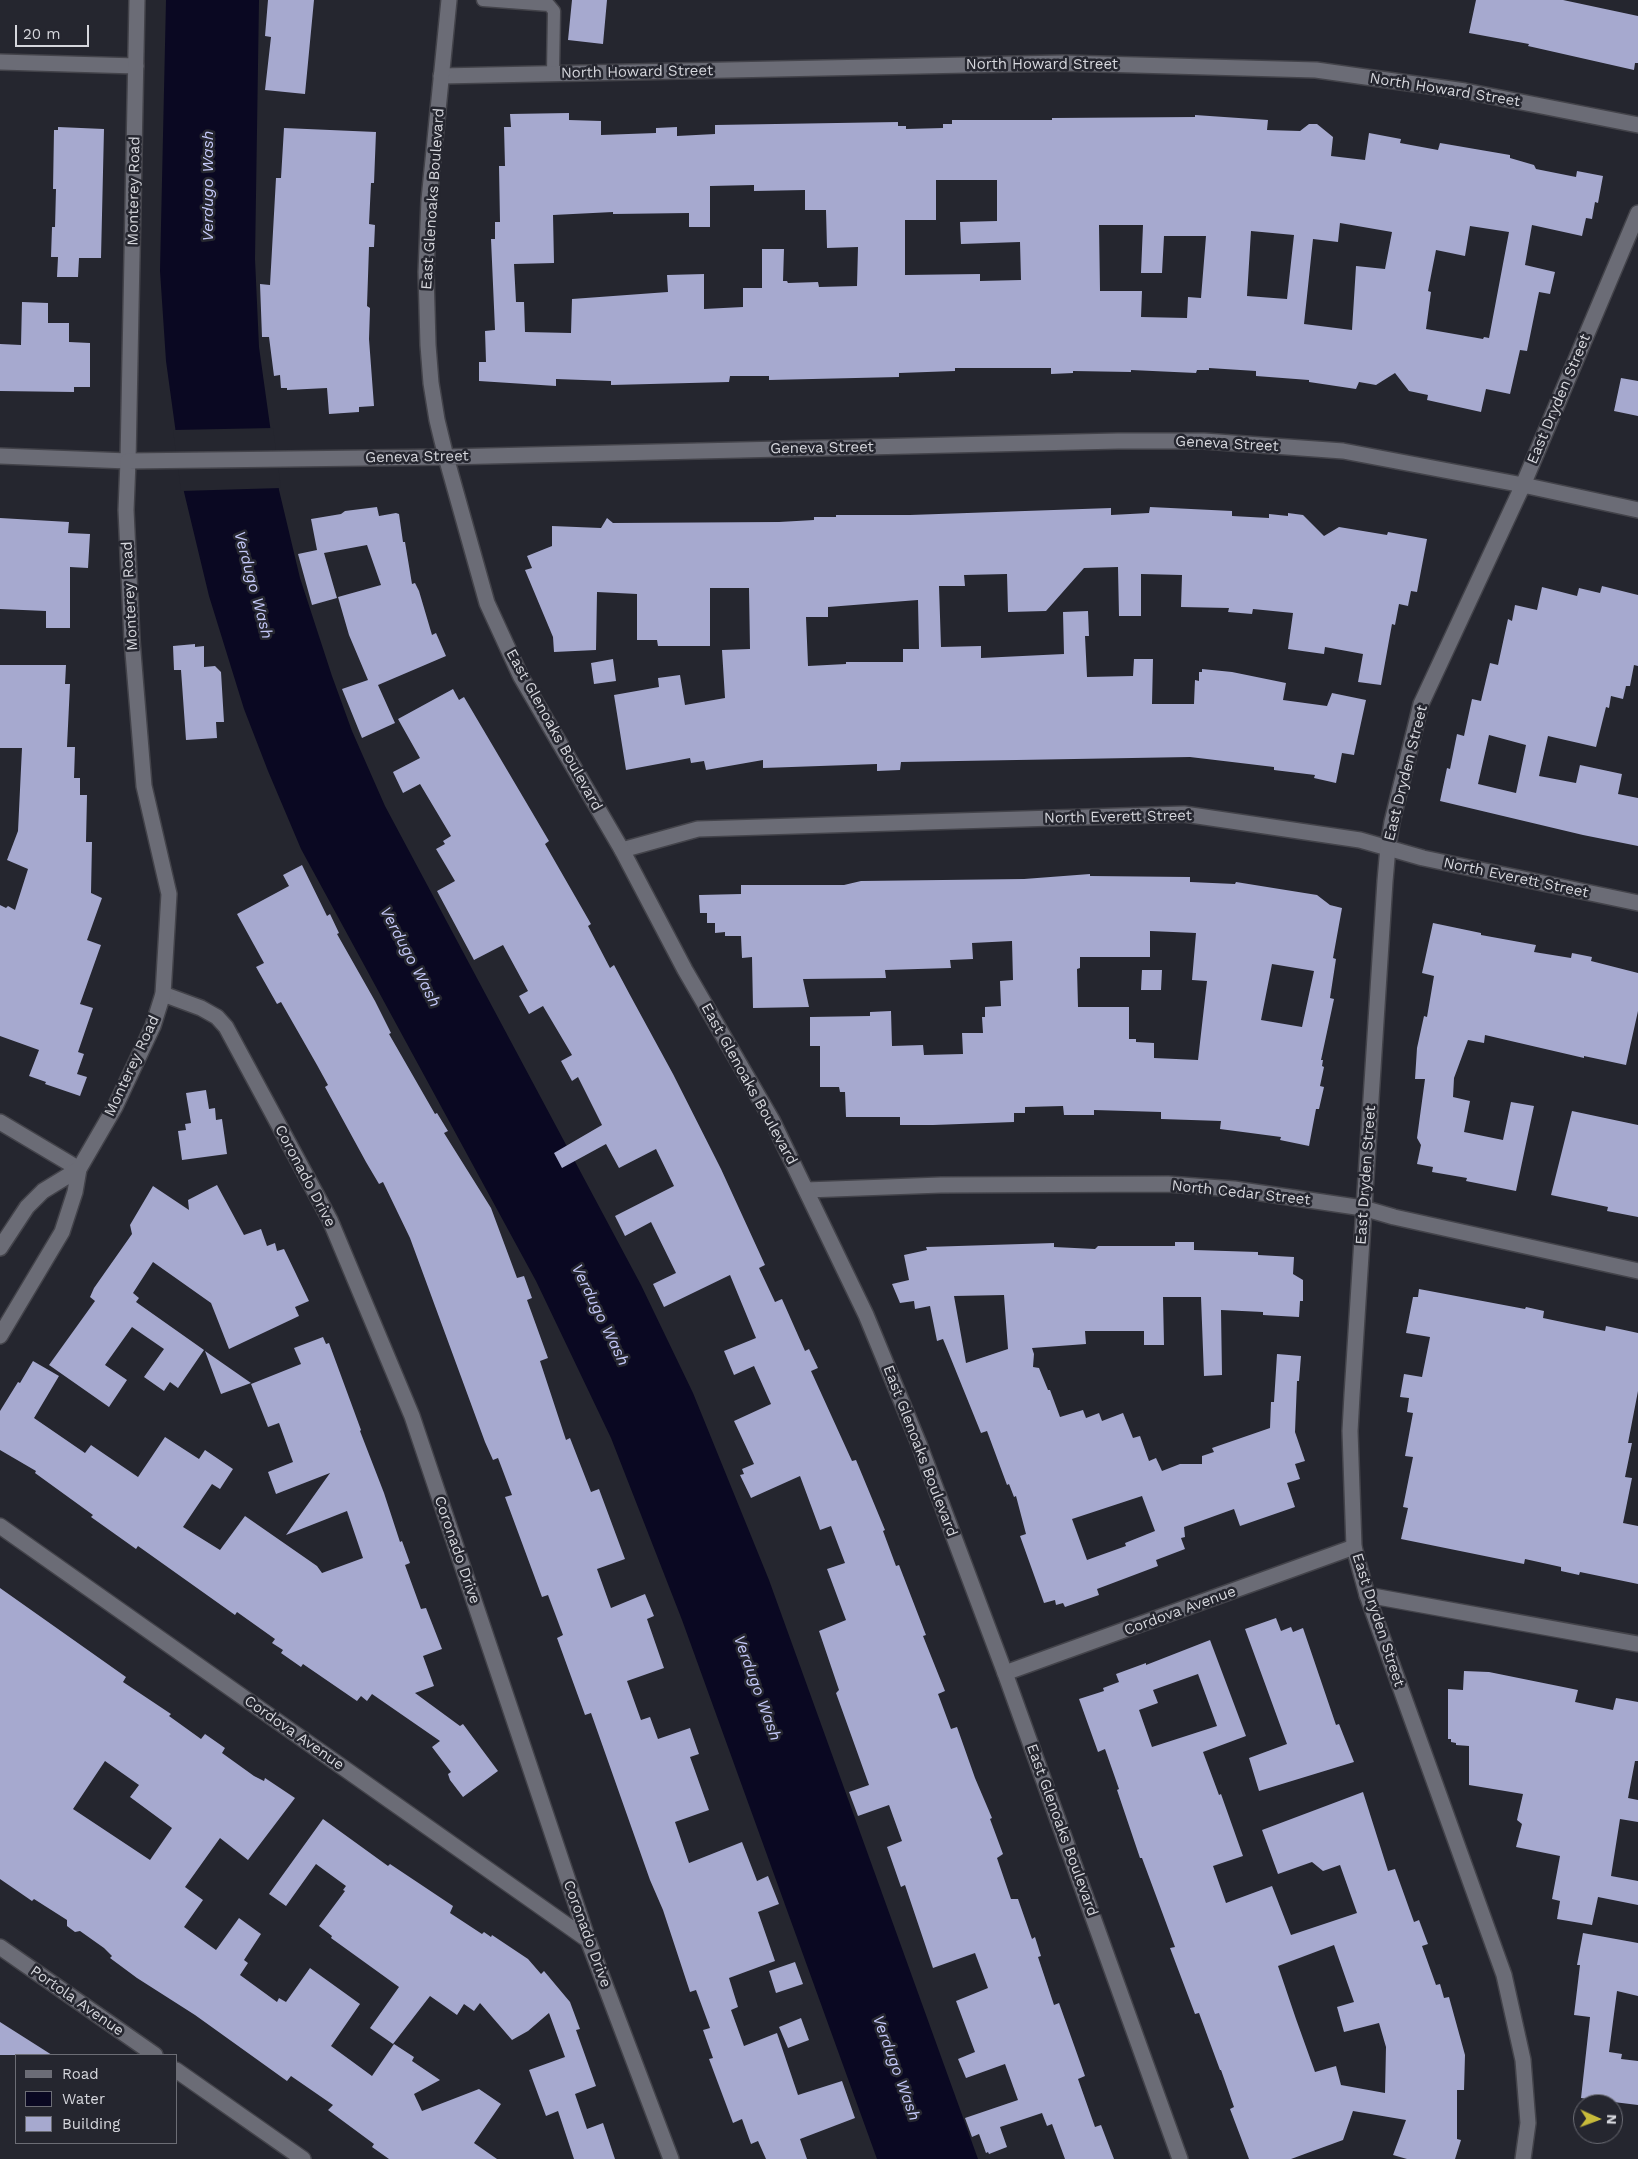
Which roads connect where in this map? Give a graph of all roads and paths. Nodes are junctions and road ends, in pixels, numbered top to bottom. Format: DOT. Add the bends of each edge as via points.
graph roads {
  1 [pos="138,0"];
  2 [pos="449,0"];
  3 [pos="484,0"];
  4 [pos="0,62"];
  5 [pos="136,66"];
  6 [pos="553,73"];
  7 [pos="442,76"];
  8 [pos="1638,125"];
  9 [pos="1638,212"];
  10 [pos="0,456"];
  11 [pos="446,456"];
  12 [pos="128,461"];
  13 [pos="1523,484"];
  14 [pos="1638,510"];
  15 [pos="1388,847"];
  16 [pos="622,850"];
  17 [pos="1638,903"];
  18 [pos="163,994"];
  19 [pos="0,1122"];
  20 [pos="79,1169"];
  21 [pos="806,1190"];
  22 [pos="1363,1208"];
  23 [pos="0,1248"];
  24 [pos="1638,1271"];
  25 [pos="0,1336"];
  26 [pos="0,1526"];
  27 [pos="1354,1547"];
  28 [pos="1367,1595"];
  29 [pos="1638,1644"];
  30 [pos="1005,1673"];
  31 [pos="588,1940"];
  32 [pos="0,1947"];
  33 [pos="154,2054"];
  34 [pos="178,2071"];
  35 [pos="303,2159"];
  36 [pos="671,2159"];
  37 [pos="1180,2159"];
  38 [pos="1524,2159"];
  1 -- 5 [label="street, Monterey Road"];
  2 -- 7 [label="street, East Glenoaks Boulevard"];
  3 -- 6 [label="lane" via="549,5 554,11"];
  4 -- 5 [label="street"];
  5 -- 12 [label="street, Monterey Road"];
  6 -- 7 [label="street, North Howard Street"];
  6 -- 8 [label="street, North Howard Street" via="1063,63 1316,70 1465,91"];
  7 -- 11 [label="street, East Glenoaks Boulevard" via="429,200 426,306 431,383"];
  9 -- 13 [label="street, East Dryden Street"];
  10 -- 12 [label="street, Geneva Street"];
  11 -- 12 [label="street, Geneva Street"];
  11 -- 13 [label="street, Geneva Street" via="1118,440 1204,442 1343,452"];
  11 -- 16 [label="street, East Glenoaks Boulevard" via="487,603 521,677"];
  12 -- 18 [label="street, Monterey Road" via="126,510 144,786 169,894"];
  13 -- 14 [label="street, Geneva Street"];
  13 -- 15 [label="street, East Dryden Street" via="1421,704"];
  15 -- 16 [label="street, North Everett Street" via="1184,814 698,829"];
  15 -- 17 [label="street, North Everett Street" via="1423,858"];
  15 -- 22 [label="street, East Dryden Street"];
  16 -- 21 [label="street, East Glenoaks Boulevard" via="685,970 772,1120"];
  18 -- 20 [label="street, Monterey Road" via="153,1026 124,1089"];
  18 -- 31 [label="street, Coronado Drive" via="201,1008 226,1027 330,1220 412,1416"];
  19 -- 20 [label="street"];
  20 -- 23 [label="street, Monterey Road" via="43,1191 26,1207"];
  20 -- 25 [label="street, Monterey Road" via="62,1232"];
  21 -- 22 [label="street, North Cedar Street" via="941,1185 1168,1184 1234,1189"];
  21 -- 30 [label="street, East Glenoaks Boulevard" via="866,1315 916,1435"];
  22 -- 24 [label="street, North Cedar Street"];
  22 -- 27 [label="street, East Dryden Street" via="1350,1430"];
  26 -- 31 [label="street, Cordova Avenue"];
  27 -- 28 [label="street, East Dryden Street"];
  27 -- 30 [label="street, Cordova Avenue"];
  28 -- 29 [label="street"];
  28 -- 38 [label="street, East Dryden Street" via="1504,1975 1523,2060 1528,2123"];
  30 -- 37 [label="street, East Glenoaks Boulevard"];
  31 -- 36 [label="street, Coronado Drive"];
  32 -- 33 [label="street, Portola Avenue"];
  34 -- 35 [label="street"];
}
